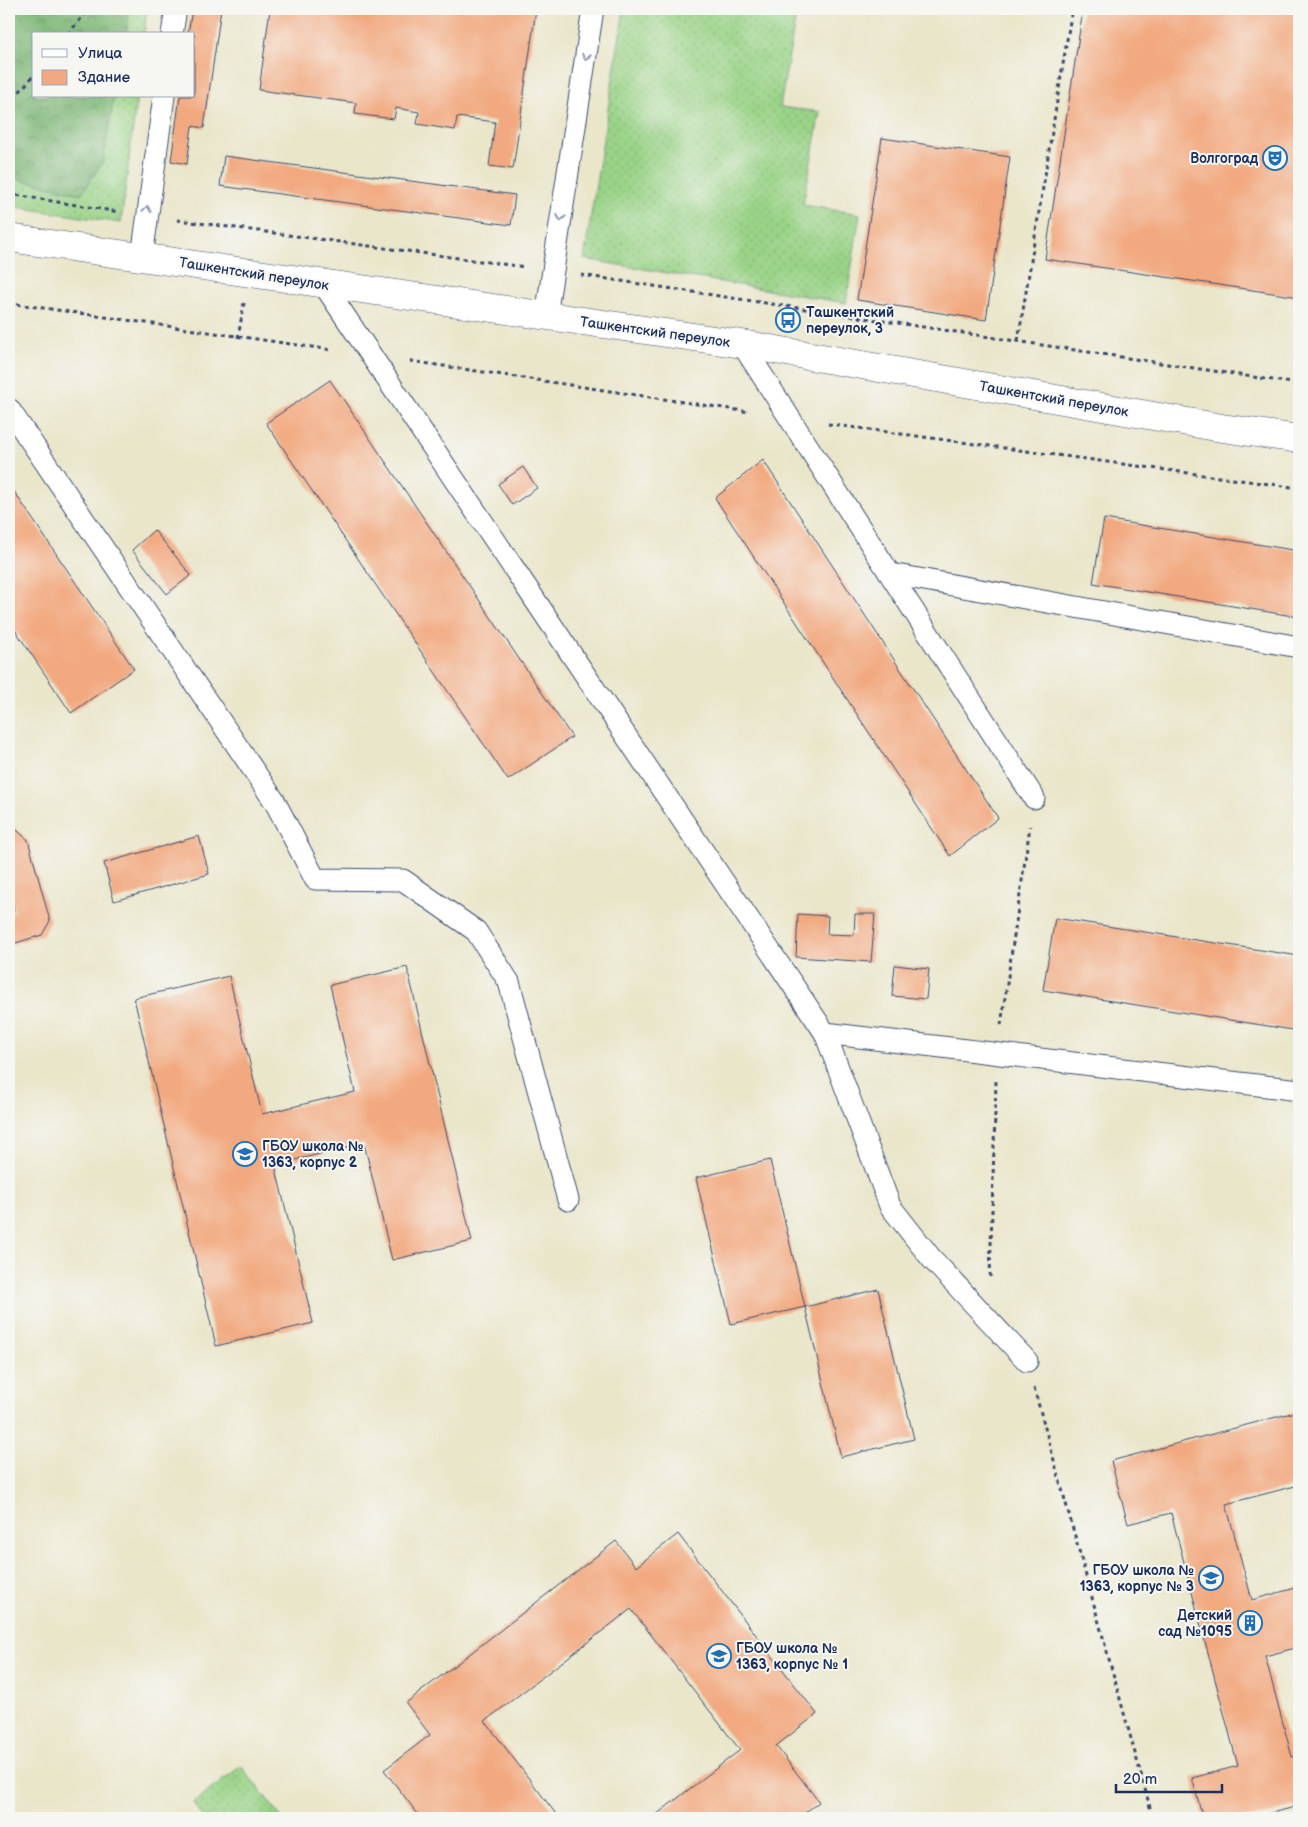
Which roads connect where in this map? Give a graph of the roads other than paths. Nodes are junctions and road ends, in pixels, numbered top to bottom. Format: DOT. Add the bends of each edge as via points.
graph roads {
  1 [pos="176,9"];
  2 [pos="593,9"];
  3 [pos="172,32"];
  4 [pos="164,98"];
  5 [pos="9,238"];
  6 [pos="142,257"];
  7 [pos="324,285"];
  8 [pos="546,316"];
  9 [pos="742,344"];
  10 [pos="9,409"];
  11 [pos="1299,440"];
  12 [pos="891,574"];
  13 [pos="1299,647"];
  14 [pos="1034,798"];
  15 [pos="825,1033"];
  16 [pos="1299,1090"];
  17 [pos="568,1200"];
  18 [pos="1026,1361"];
  1 -- 3 [label="lane"];
  2 -- 8 [label="lane, one-way"];
  6 -- 4 [label="lane, one-way"];
  5 -- 6 [label="street, Ташкентский переулок"];
  6 -- 7 [label="street, Ташкентский переулок"];
  7 -- 8 [label="street, Ташкентский переулок"];
  7 -- 15 [label="lane"];
  8 -- 9 [label="street, Ташкентский переулок"];
  9 -- 11 [label="street, Ташкентский переулок"];
  9 -- 12 [label="lane"];
  10 -- 17 [label="lane" via="275,802 315,879 403,880 476,932 509,982"];
  12 -- 13 [label="lane"];
  12 -- 14 [label="lane"];
  15 -- 16 [label="lane"];
  15 -- 18 [label="lane" via="890,1206 931,1258"];
}
